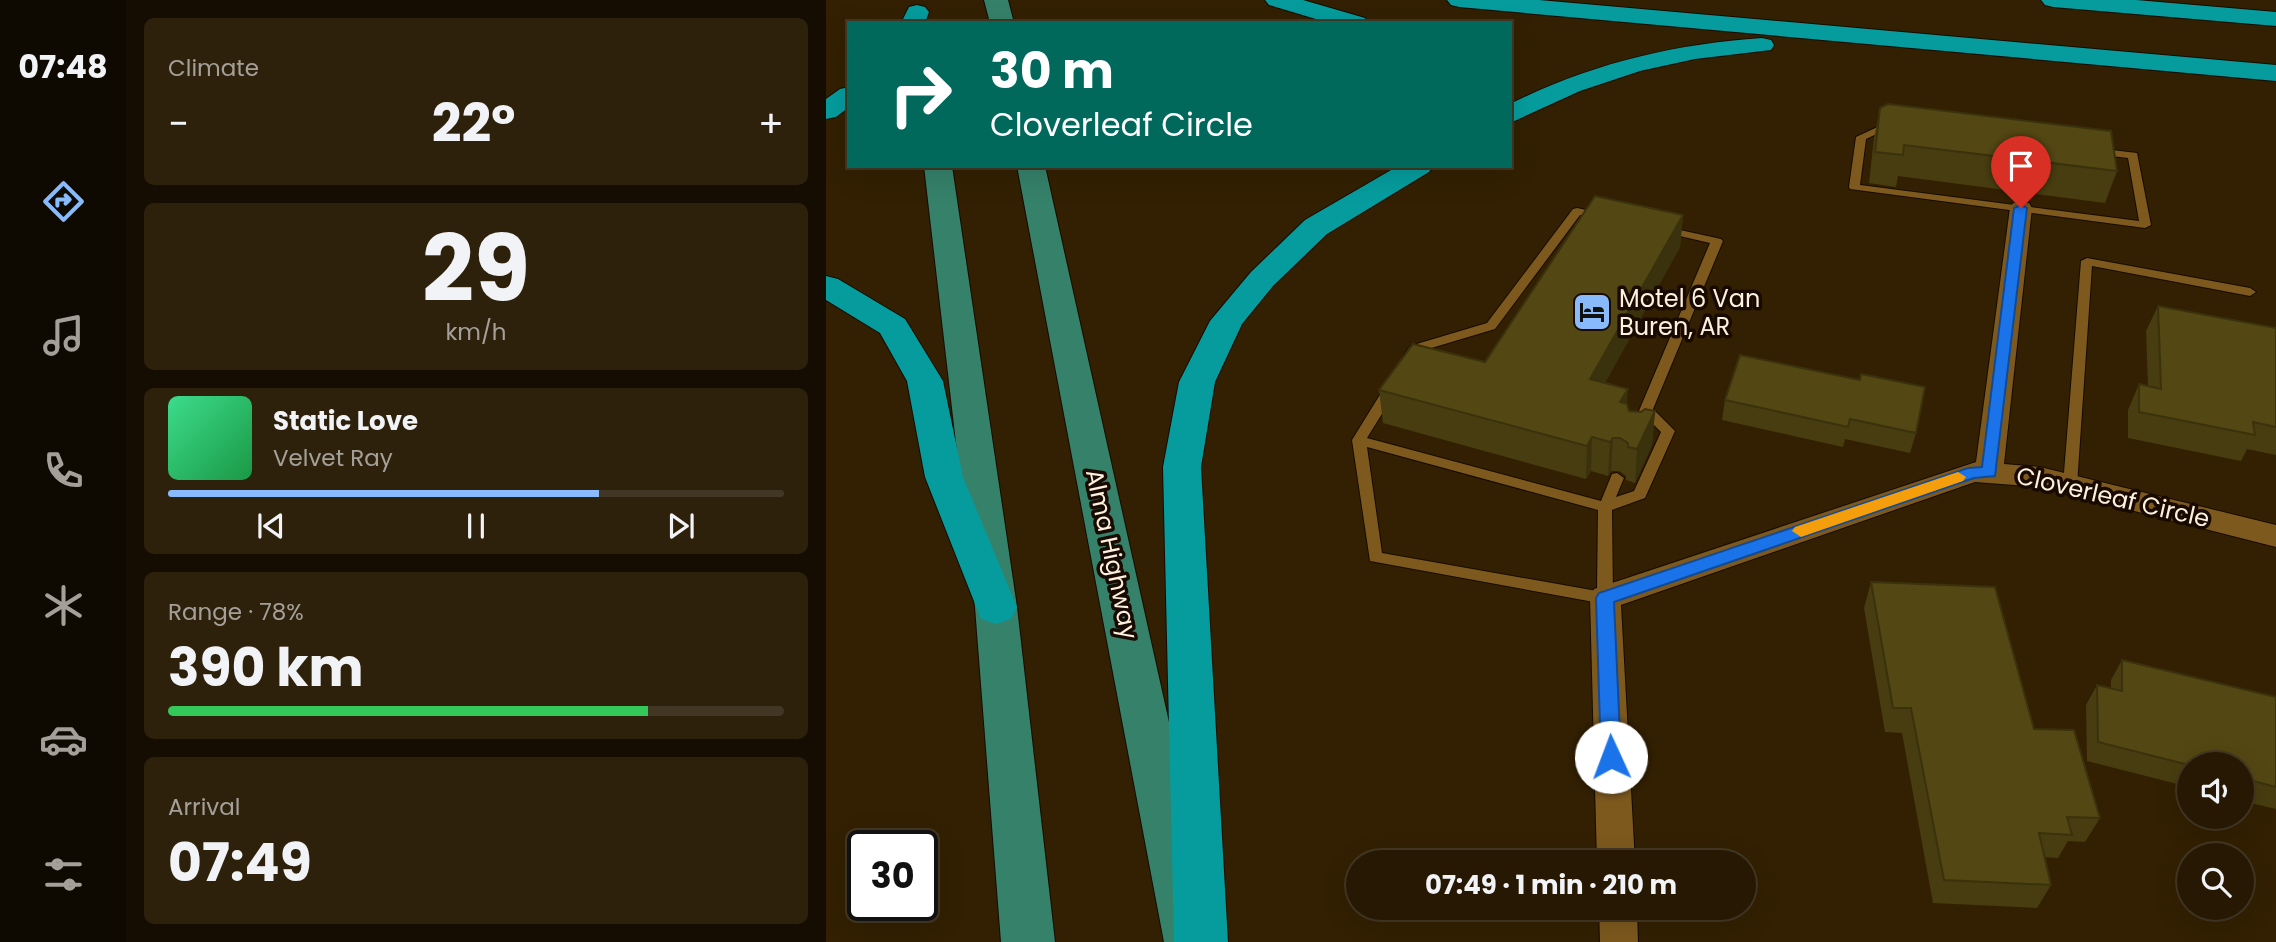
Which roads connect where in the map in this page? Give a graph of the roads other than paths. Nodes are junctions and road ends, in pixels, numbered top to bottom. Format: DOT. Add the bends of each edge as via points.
graph roads {
  1 [pos="996,0"];
  2 [pos="1276,0"];
  3 [pos="1459,0"];
  4 [pos="2053,0"];
  5 [pos="2117,0"];
  6 [pos="2230,15"];
  7 [pos="2276,19"];
  8 [pos="1001,21"];
  9 [pos="1349,21"];
  10 [pos="1999,48"];
  11 [pos="2276,73"];
  12 [pos="847,96"];
  13 [pos="826,111"];
  14 [pos="1512,114"];
  15 [pos="938,168"];
  16 [pos="1031,168"];
  17 [pos="1416,168"];
  18 [pos="2021,208"];
  19 [pos="1615,219"];
  20 [pos="1653,227"];
  21 [pos="826,286"];
  22 [pos="2250,292"];
  23 [pos="1646,410"];
  24 [pos="1359,440"];
  25 [pos="1634,440"];
  26 [pos="1989,472"];
  27 [pos="1618,478"];
  28 [pos="2070,485"];
  29 [pos="1605,507"];
  30 [pos="2276,536"];
  31 [pos="1605,598"];
  32 [pos="996,607"];
  33 [pos="1615,850"];
  34 [pos="1618,920"];
  35 [pos="1028,942"];
  36 [pos="1192,942"];
  37 [pos="1201,942"];
  38 [pos="1619,942"];
  1 -- 8 [label="main road"];
  2 -- 9 [label="highway"];
  3 -- 10 [label="highway"];
  4 -- 6 [label="highway"];
  5 -- 6 [label="highway"];
  6 -- 7 [label="highway"];
  10 -- 11 [label="highway"];
  10 -- 14 [label="highway" via="1804,42 1728,47 1606,71"];
  12 -- 13 [label="highway"];
  15 -- 32 [label="main road"];
  16 -- 36 [label="main road, Alma Highway"];
  17 -- 37 [label="highway" via="1316,227 1262,279 1227,321 1198,382 1182,467"];
  18 -- 18 [label="lane" via="1854,187 1861,137 1886,126 2133,155 2145,225"];
  18 -- 26 [label="street"];
  19 -- 24 [label="lane" via="1577,211 1490,326 1414,349"];
  20 -- 23 [label="lane" via="1717,241"];
  21 -- 32 [label="highway" via="893,326 925,382 944,477"];
  22 -- 28 [label="lane" via="2087,261"];
  23 -- 25 [label="lane"];
  23 -- 29 [label="lane" via="1668,431 1640,495"];
  24 -- 29 [label="lane"];
  24 -- 31 [label="lane" via="1375,557"];
  26 -- 28 [label="street, Cloverleaf Circle"];
  26 -- 31 [label="street, Cloverleaf Circle" via="1974,472"];
  27 -- 29 [label="lane"];
  28 -- 30 [label="street, Cloverleaf Circle"];
  29 -- 31 [label="lane"];
  31 -- 33 [label="street"];
  32 -- 35 [label="main road"];
  34 -- 38 [label="street"];
}
